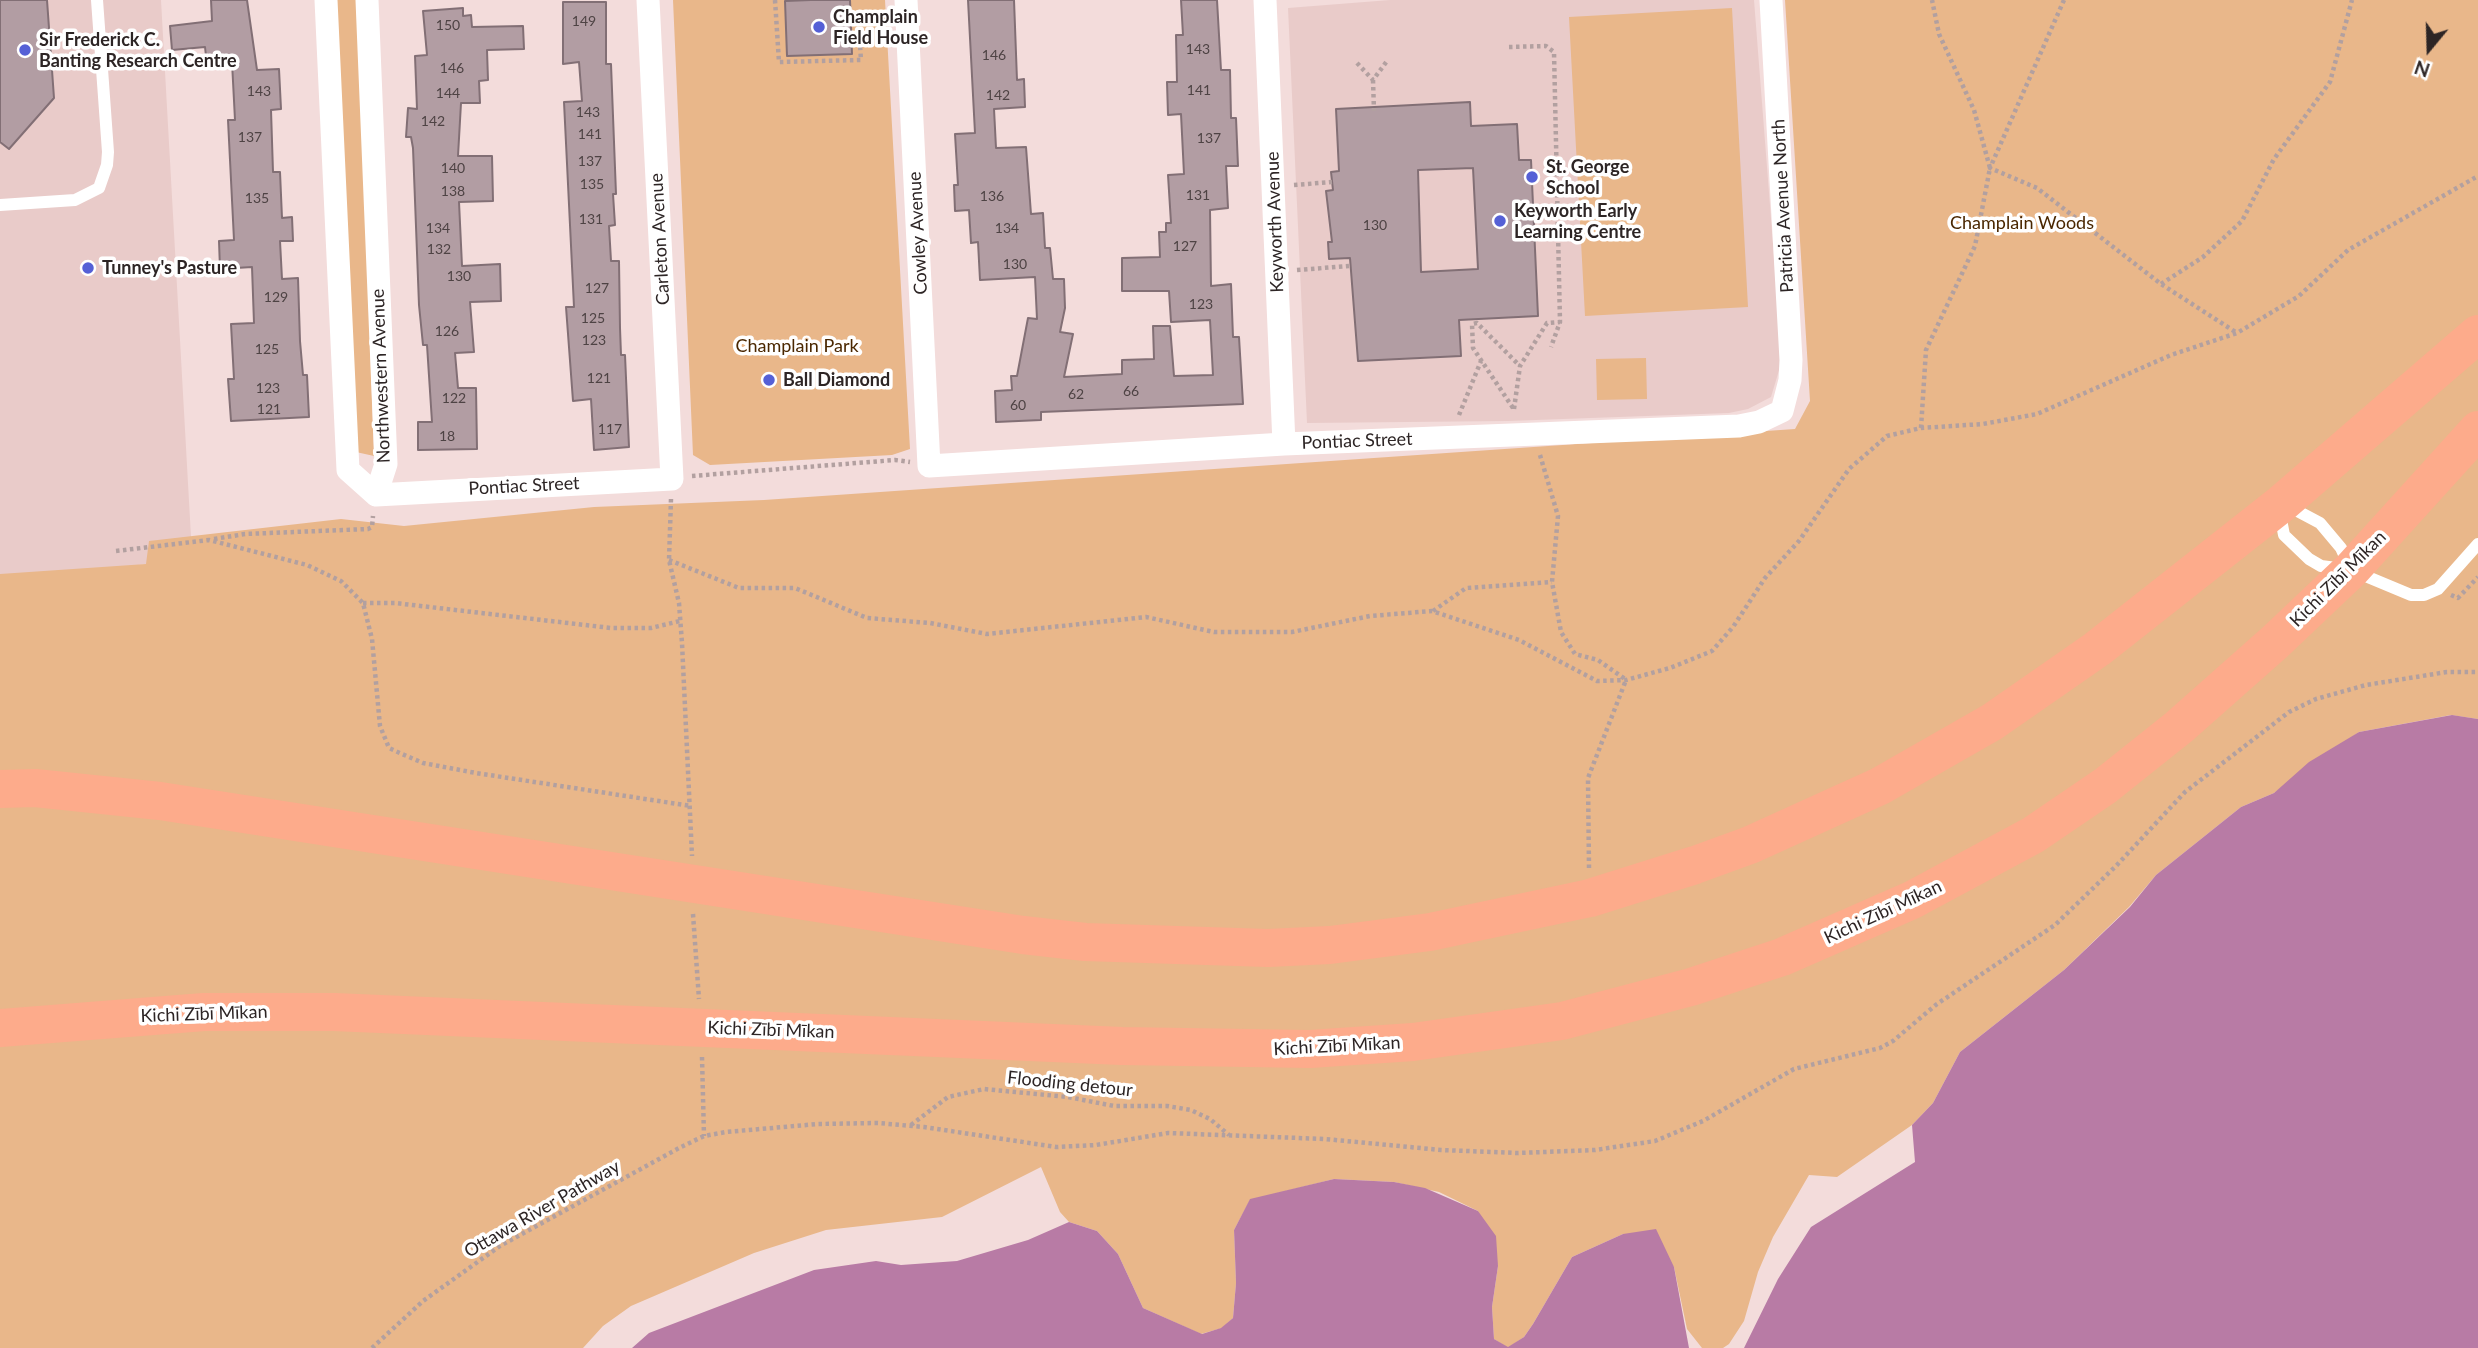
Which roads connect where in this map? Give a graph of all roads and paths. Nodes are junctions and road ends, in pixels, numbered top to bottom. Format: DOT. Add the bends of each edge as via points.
graph roads {
  1 [pos="97,0"];
  2 [pos="326,0"];
  3 [pos="367,0"];
  4 [pos="648,0"];
  5 [pos="775,0"];
  6 [pos="905,0"];
  7 [pos="1265,0"];
  8 [pos="1771,0"];
  9 [pos="1932,0"];
  10 [pos="2064,0"];
  11 [pos="2352,0"];
  12 [pos="907,28"];
  13 [pos="1509,47"];
  14 [pos="1387,61"];
  15 [pos="1357,63"];
  16 [pos="1373,80"];
  17 [pos="1374,111"];
  18 [pos="1990,169"];
  19 [pos="2478,176"];
  20 [pos="1332,182"];
  21 [pos="1292,185"];
  22 [pos="0,205"];
  23 [pos="1349,266"];
  24 [pos="1277,271"];
  25 [pos="2161,284"];
  26 [pos="1560,322"];
  27 [pos="2237,333"];
  28 [pos="2478,334"];
  29 [pos="1551,347"];
  30 [pos="1481,361"];
  31 [pos="1520,366"];
  32 [pos="1513,408"];
  33 [pos="1782,411"];
  34 [pos="1529,426"];
  35 [pos="1921,428"];
  36 [pos="2478,430"];
  37 [pos="1459,437"];
  38 [pos="1284,444"];
  39 [pos="929,466"];
  40 [pos="672,479"];
  41 [pos="376,495"];
  42 [pos="2281,504"];
  43 [pos="209,540"];
  44 [pos="2478,544"];
  45 [pos="116,551"];
  46 [pos="669,560"];
  47 [pos="2351,570"];
  48 [pos="1552,582"];
  49 [pos="363,603"];
  50 [pos="1432,611"];
  51 [pos="680,621"];
  52 [pos="1626,680"];
  53 [pos="0,789"];
  54 [pos="691,806"];
  55 [pos="693,887"];
  56 [pos="1590,898"];
  57 [pos="0,1028"];
  58 [pos="700,1030"];
  59 [pos="911,1126"];
  60 [pos="1229,1136"];
  61 [pos="372,1348"];
  1 -- 22 [label="lane" via="108,152 99,188 75,200"];
  2 -- 41 [label="street, Northwestern Avenue" via="348,470"];
  3 -- 41 [label="street, Northwestern Avenue" via="386,464"];
  4 -- 40 [label="street, Carleton Avenue"];
  5 -- 12 [label="path" via="779,62 861,60 859,31"];
  6 -- 12 [label="street, Cowley Avenue"];
  7 -- 24 [label="street, Keyworth Avenue"];
  8 -- 33 [label="street, Patricia Avenue North" via="1791,360"];
  9 -- 18 [label="path" via="1939,34 1974,110"];
  10 -- 18 [label="path"];
  11 -- 25 [label="path" via="2330,82 2274,159 2242,221 2203,257"];
  12 -- 39 [label="street, Cowley Avenue"];
  13 -- 26 [label="path" via="1546,46 1554,52"];
  14 -- 16 [label="path"];
  15 -- 16 [label="path"];
  16 -- 17 [label="path"];
  18 -- 25 [label="path" via="2037,188"];
  18 -- 35 [label="path" via="1975,246 1926,350"];
  19 -- 27 [label="path" via="2348,250 2299,296"];
  20 -- 21 [label="path"];
  23 -- 24 [label="path"];
  24 -- 38 [label="street, Keyworth Avenue"];
  25 -- 27 [label="path"];
  26 -- 29 [label="path"];
  26 -- 31 [label="path" via="1547,323"];
  27 -- 35 [label="path" via="2171,355 2037,414"];
  28 -- 42 [label="highway"];
  30 -- 31 [label="path" via="1473,348 1472,324 1477,323"];
  30 -- 32 [label="path"];
  30 -- 37 [label="path" via="1459,415"];
  31 -- 32 [label="path"];
  32 -- 34 [label="path"];
  33 -- 34 [label="street, Pontiac Street" via="1740,426"];
  34 -- 37 [label="street, Pontiac Street"];
  34 -- 48 [label="path" via="1558,516"];
  35 -- 52 [label="path" via="1887,436 1849,469 1712,651"];
  36 -- 47 [label="highway, Kichi Zībī Mīkan"];
  37 -- 38 [label="street, Pontiac Street"];
  38 -- 39 [label="street, Pontiac Street"];
  39 -- 40 [label="path" via="895,460"];
  40 -- 41 [label="street, Pontiac Street"];
  40 -- 46 [label="path"];
  41 -- 43 [label="path" via="368,530 245,534"];
  42 -- 47 [label="lane" via="2320,523 2342,548"];
  42 -- 47 [label="lane" via="2284,535 2295,549 2321,566"];
  42 -- 56 [label="highway" via="2058,678 1891,780 1750,845"];
  43 -- 45 [label="path"];
  43 -- 49 [label="path" via="325,572"];
  44 -- 47 [label="lane" via="2442,585 2424,595 2411,595"];
  46 -- 50 [label="path" via="739,588 795,588 867,618 988,634 1146,617 1214,632 1292,632 1370,616"];
  46 -- 51 [label="path"];
  47 -- 58 [label="highway, Kichi Zībī Mīkan" via="2179,727 2033,835 1825,940 1667,993 1514,1030 1310,1049"];
  48 -- 50 [label="path" via="1466,588"];
  48 -- 52 [label="path" via="1561,632 1576,654 1598,660"];
  49 -- 51 [label="path" via="611,628 652,628"];
  49 -- 54 [label="path" via="372,639 380,726 389,748 423,763"];
  50 -- 52 [label="path" via="1519,640 1597,681"];
  51 -- 54 [label="path"];
  52 -- 56 [label="path" via="1588,778"];
  53 -- 55 [label="highway" via="47,789 160,801"];
  54 -- 55 [label="path"];
  55 -- 56 [label="highway" via="1023,935 1205,948 1280,948 1374,940 1521,915"];
  55 -- 58 [label="path"];
  57 -- 58 [label="highway, Kichi Zībī Mīkan" via="204,1012 308,1012"];
  58 -- 61 [label="path, Ottawa River Pathway" via="704,1136 500,1246 423,1301"];
  59 -- 60 [label="path, Flooding detour" via="948,1097 984,1089 1114,1106 1191,1110"];
}
